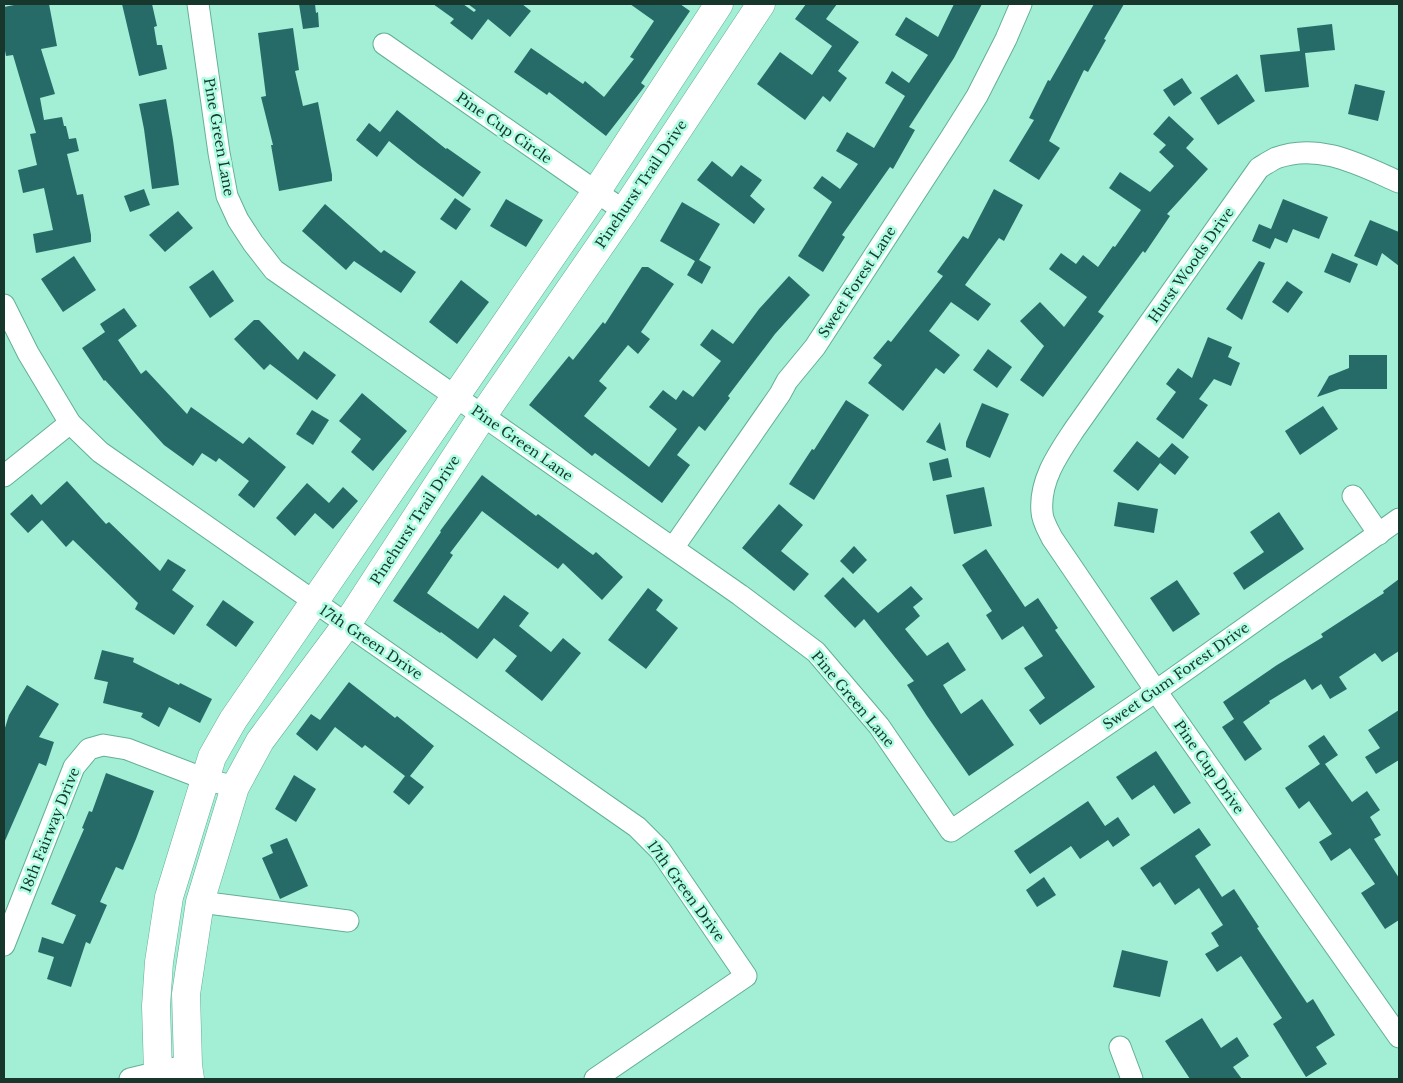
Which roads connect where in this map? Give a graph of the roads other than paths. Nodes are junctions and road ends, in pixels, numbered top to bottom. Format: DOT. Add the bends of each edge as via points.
graph roads {
  1 [pos="198,4"];
  2 [pos="719,4"];
  3 [pos="761,4"];
  4 [pos="1021,4"];
  5 [pos="384,44"];
  6 [pos="1399,182"];
  7 [pos="596,192"];
  8 [pos="624,211"];
  9 [pos="4,305"];
  10 [pos="455,396"];
  11 [pos="483,415"];
  12 [pos="70,423"];
  13 [pos="4,476"];
  14 [pos="1044,488"];
  15 [pos="1353,496"];
  16 [pos="1399,519"];
  17 [pos="1379,534"];
  18 [pos="672,548"];
  19 [pos="313,602"];
  20 [pos="347,624"];
  21 [pos="1156,691"];
  22 [pos="205,779"];
  23 [pos="235,788"];
  24 [pos="951,831"];
  25 [pos="200,902"];
  26 [pos="348,921"];
  27 [pos="4,945"];
  28 [pos="1399,1037"];
  29 [pos="1120,1047"];
  30 [pos="189,1072"];
  31 [pos="159,1076"];
  32 [pos="130,1079"];
  33 [pos="595,1079"];
  34 [pos="1132,1079"];
  1 -- 10 [label="street, Pine Green Lane" via="227,196 253,243 274,270"];
  2 -- 7 [label="street"];
  3 -- 8 [label="street, Pinehurst Trail Drive"];
  4 -- 18 [label="street, Sweet Forest Lane" via="977,96 950,139 815,346"];
  5 -- 7 [label="street, Pine Cup Circle"];
  6 -- 14 [label="street, Hurst Woods Drive" via="1328,154 1290,154 1259,168 1074,430 1053,463"];
  7 -- 8 [label="street, Pine Cup Circle"];
  7 -- 10 [label="street"];
  8 -- 11 [label="street, Pinehurst Trail Drive"];
  9 -- 12 [label="street, 17th Green Drive"];
  10 -- 11 [label="street, Pine Green Lane"];
  10 -- 19 [label="street"];
  11 -- 18 [label="street, Pine Green Lane"];
  11 -- 20 [label="street, Pinehurst Trail Drive"];
  12 -- 13 [label="street"];
  12 -- 19 [label="street, 17th Green Drive" via="100,452"];
  14 -- 21 [label="street, Pine Cup Drive" via="1042,513 1052,538"];
  15 -- 17 [label="street"];
  16 -- 17 [label="street, Sweet Gum Forest Drive"];
  17 -- 21 [label="street, Sweet Gum Forest Drive"];
  18 -- 24 [label="street, Pine Green Lane" via="816,652 878,726"];
  19 -- 20 [label="street, 17th Green Drive"];
  19 -- 22 [label="street" via="233,720 212,757"];
  20 -- 23 [label="street, Pinehurst Trail Drive" via="260,741"];
  20 -- 33 [label="street, 17th Green Drive" via="637,827 660,850 746,976"];
  21 -- 24 [label="street, Sweet Gum Forest Drive"];
  21 -- 28 [label="street, Pine Cup Drive"];
  22 -- 23 [label="street, 18th Fairway Drive"];
  22 -- 27 [label="street, 18th Fairway Drive" via="127,749 103,745 88,749 74,767"];
  22 -- 31 [label="street" via="169,898 159,962 156,1006"];
  23 -- 25 [label="street, Pinehurst Trail Drive"];
  25 -- 26 [label="street"];
  25 -- 30 [label="street, Pinehurst Trail Drive" via="186,994"];
  29 -- 34 [label="street"];
  30 -- 31 [label="street"];
  31 -- 32 [label="street"];
}
